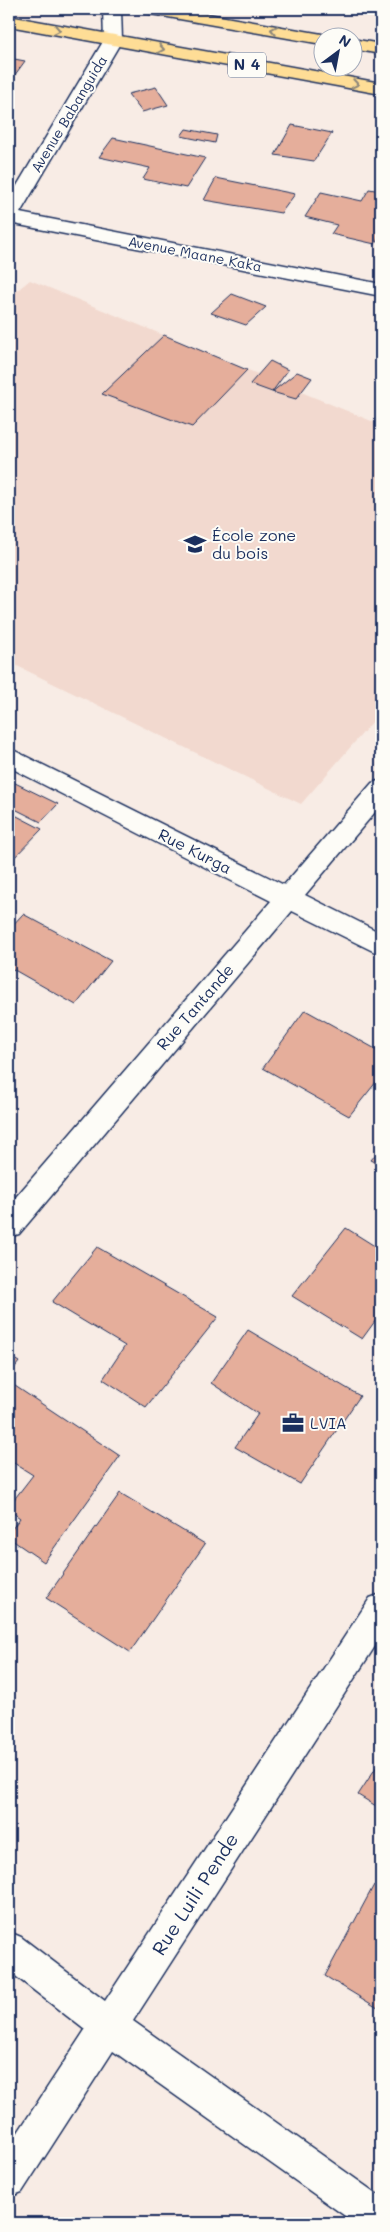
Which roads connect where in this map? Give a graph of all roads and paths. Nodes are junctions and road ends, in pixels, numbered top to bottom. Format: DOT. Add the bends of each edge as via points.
graph roads {
  1 [pos="112,9"];
  2 [pos="151,9"];
  3 [pos="9,20"];
  4 [pos="312,37"];
  5 [pos="113,40"];
  6 [pos="362,46"];
  7 [pos="381,49"];
  8 [pos="381,89"];
  9 [pos="9,216"];
  10 [pos="381,290"];
  11 [pos="9,757"];
  12 [pos="381,789"];
  13 [pos="289,898"];
  14 [pos="381,945"];
  15 [pos="9,1225"];
  16 [pos="381,1609"];
  17 [pos="9,1949"];
  18 [pos="109,2026"];
  19 [pos="9,2179"];
  20 [pos="381,2219"];
  1 -- 5 [label="street, Avenue Babanguida"];
  4 -- 2 [label="highway, N 4, one-way"];
  3 -- 5 [label="highway, N 4, one-way"];
  5 -- 8 [label="highway, N 4, one-way"];
  5 -- 9 [label="street, Avenue Babanguida"];
  6 -- 7 [label="highway"];
  9 -- 10 [label="street, Avenue Maane Kaka"];
  11 -- 13 [label="street, Rue Kurga"];
  12 -- 13 [label="street, Rue Tantande"];
  13 -- 14 [label="street, Rue Kurga"];
  13 -- 15 [label="street, Rue Tantande"];
  16 -- 18 [label="street, Rue Luili Pende"];
  17 -- 18 [label="street"];
  18 -- 19 [label="street, Rue Luili Pende"];
  18 -- 20 [label="street"];
}
